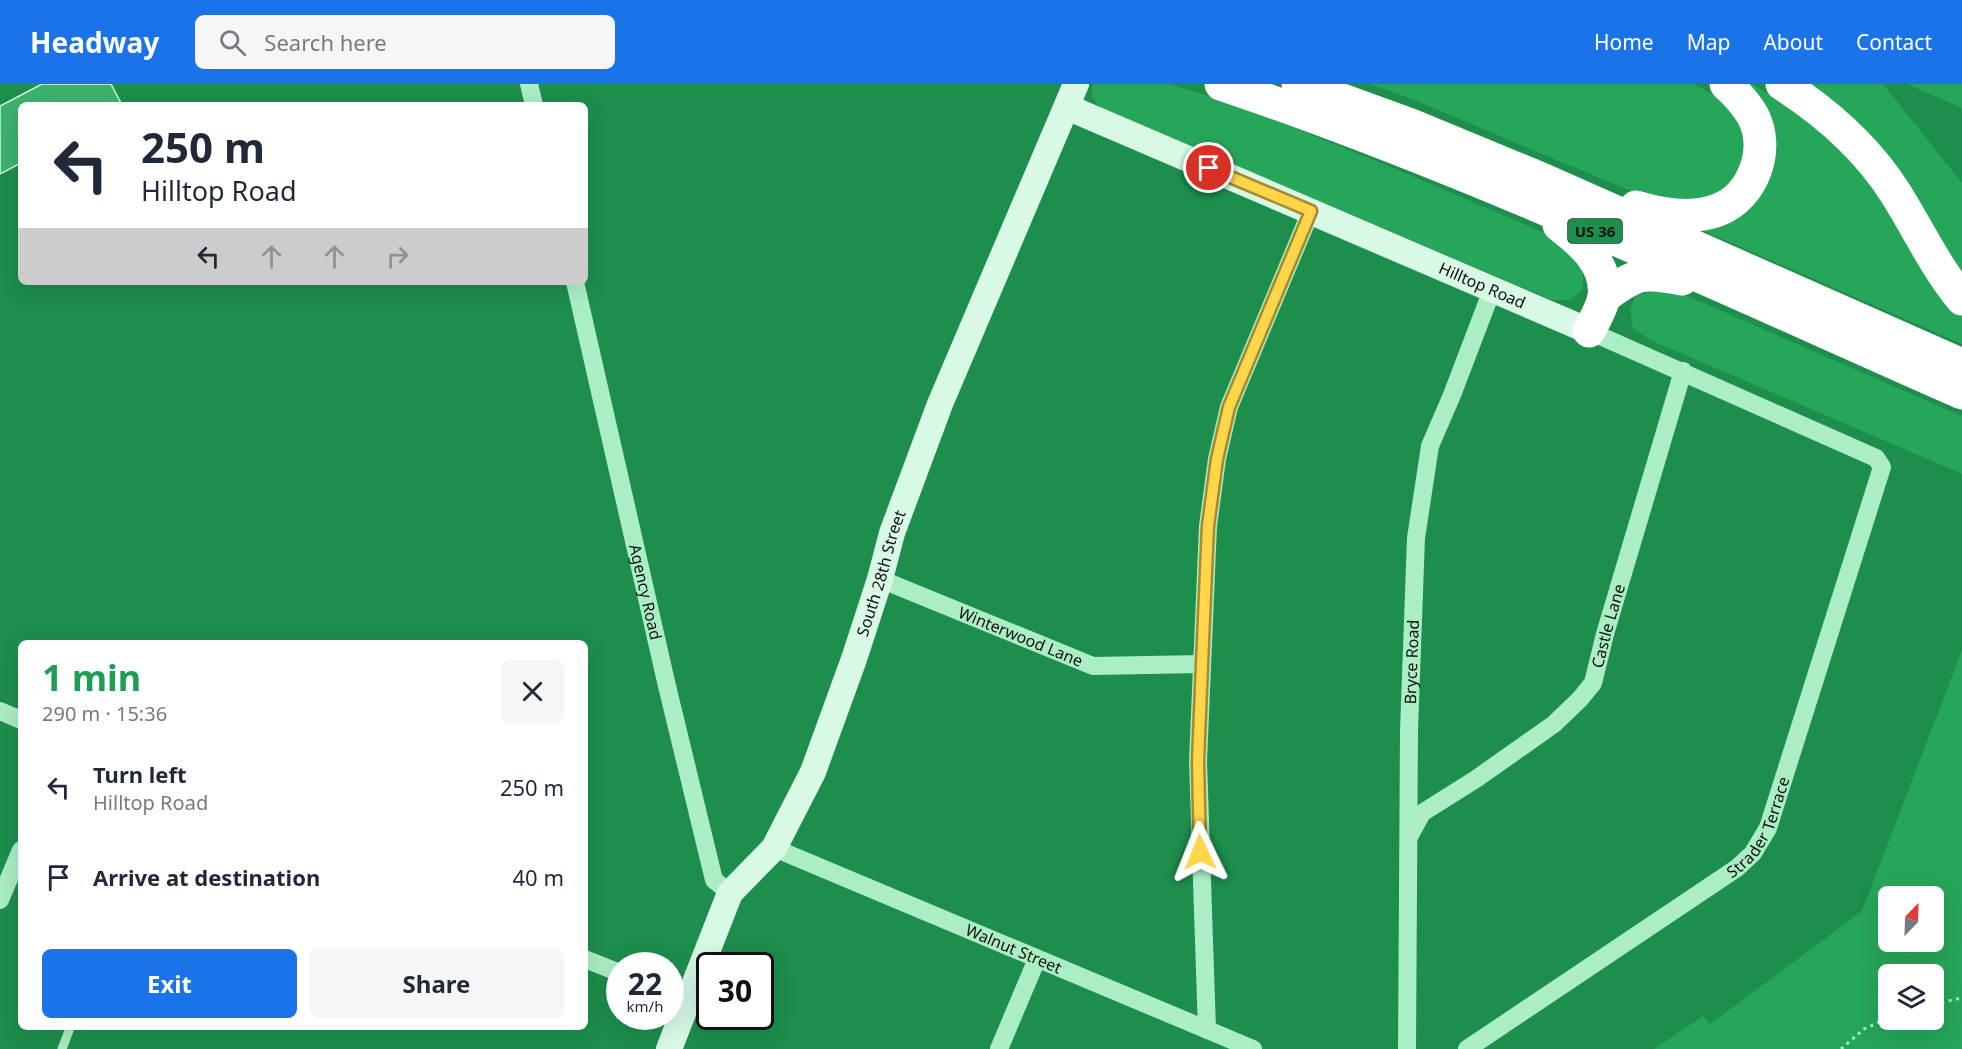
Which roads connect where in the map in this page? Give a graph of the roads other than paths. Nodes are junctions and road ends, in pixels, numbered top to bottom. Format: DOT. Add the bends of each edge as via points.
graph roads {
  1 [pos="529,84"];
  2 [pos="1221,84"];
  3 [pos="1298,84"];
  4 [pos="1726,84"];
  5 [pos="1782,84"];
  6 [pos="1071,96"];
  7 [pos="533,102"];
  8 [pos="1538,191"];
  9 [pos="1311,211"];
  10 [pos="576,285"];
  11 [pos="1721,286"];
  12 [pos="1492,290"];
  13 [pos="1604,297"];
  14 [pos="1962,299"];
  15 [pos="1589,331"];
  16 [pos="1962,365"];
  17 [pos="1683,371"];
  18 [pos="1962,393"];
  19 [pos="1880,477"];
  20 [pos="880,579"];
  21 [pos="1202,664"];
  22 [pos="0,711"];
  23 [pos="18,719"];
  24 [pos="1409,837"];
  25 [pos="774,848"];
  26 [pos="18,857"];
  27 [pos="730,893"];
  28 [pos="0,900"];
  29 [pos="1037,958"];
  30 [pos="588,960"];
  31 [pos="606,967"];
  32 [pos="684,988"];
  33 [pos="69,1030"];
  34 [pos="673,1030"];
  35 [pos="1207,1030"];
  36 [pos="62,1049"];
  37 [pos="669,1049"];
  38 [pos="999,1049"];
  39 [pos="1253,1049"];
  40 [pos="1407,1049"];
  41 [pos="1467,1049"];
  1 -- 7 [label="street"];
  2 -- 8 [label="highway, US 36" via="1402,150"];
  3 -- 8 [label="highway, US 36" via="1411,125"];
  4 -- 8 [label="highway" via="1753,116 1760,135 1756,171 1729,205 1706,214 1664,214"];
  5 -- 14 [label="highway" via="1833,121 1877,167"];
  6 -- 9 [label="street, Hilltop Road"];
  6 -- 20 [label="street, South 28th Street" via="940,404 892,533"];
  8 -- 11 [label="highway, US 36"];
  8 -- 13 [label="highway" via="1593,255"];
  8 -- 16 [label="highway, US 36"];
  9 -- 12 [label="street, Hilltop Road"];
  9 -- 21 [label="street" via="1229,407 1208,526"];
  10 -- 27 [label="street, Agency Road" via="714,880"];
  11 -- 13 [label="highway" via="1661,275 1638,275"];
  11 -- 18 [label="highway, US 36"];
  12 -- 15 [label="street, Hilltop Road"];
  12 -- 24 [label="street, Bryce Road" via="1430,446 1416,538"];
  13 -- 15 [label="highway"];
  15 -- 17 [label="street, Hilltop Road"];
  17 -- 19 [label="street, Hilltop Road" via="1876,458 1882,467"];
  17 -- 24 [label="street, Castle Lane" via="1593,683 1554,724 1422,813"];
  19 -- 41 [label="street, Strader Terrace" via="1768,828 1753,853"];
  20 -- 21 [label="street, Winterwood Lane" via="1093,666"];
  20 -- 25 [label="street, South 28th Street" via="831,727"];
  21 -- 35 [label="street" via="1198,761"];
  22 -- 23 [label="street"];
  24 -- 40 [label="street, Bryce Road"];
  25 -- 27 [label="street, South 28th Street"];
  25 -- 29 [label="street, Walnut Street"];
  26 -- 28 [label="street"];
  27 -- 32 [label="street, South 28th Street"];
  29 -- 35 [label="street, Walnut Street"];
  29 -- 38 [label="street"];
  30 -- 31 [label="street"];
  33 -- 36 [label="lane"];
  34 -- 37 [label="street, South 28th Street"];
  35 -- 39 [label="street, Walnut Street"];
}
